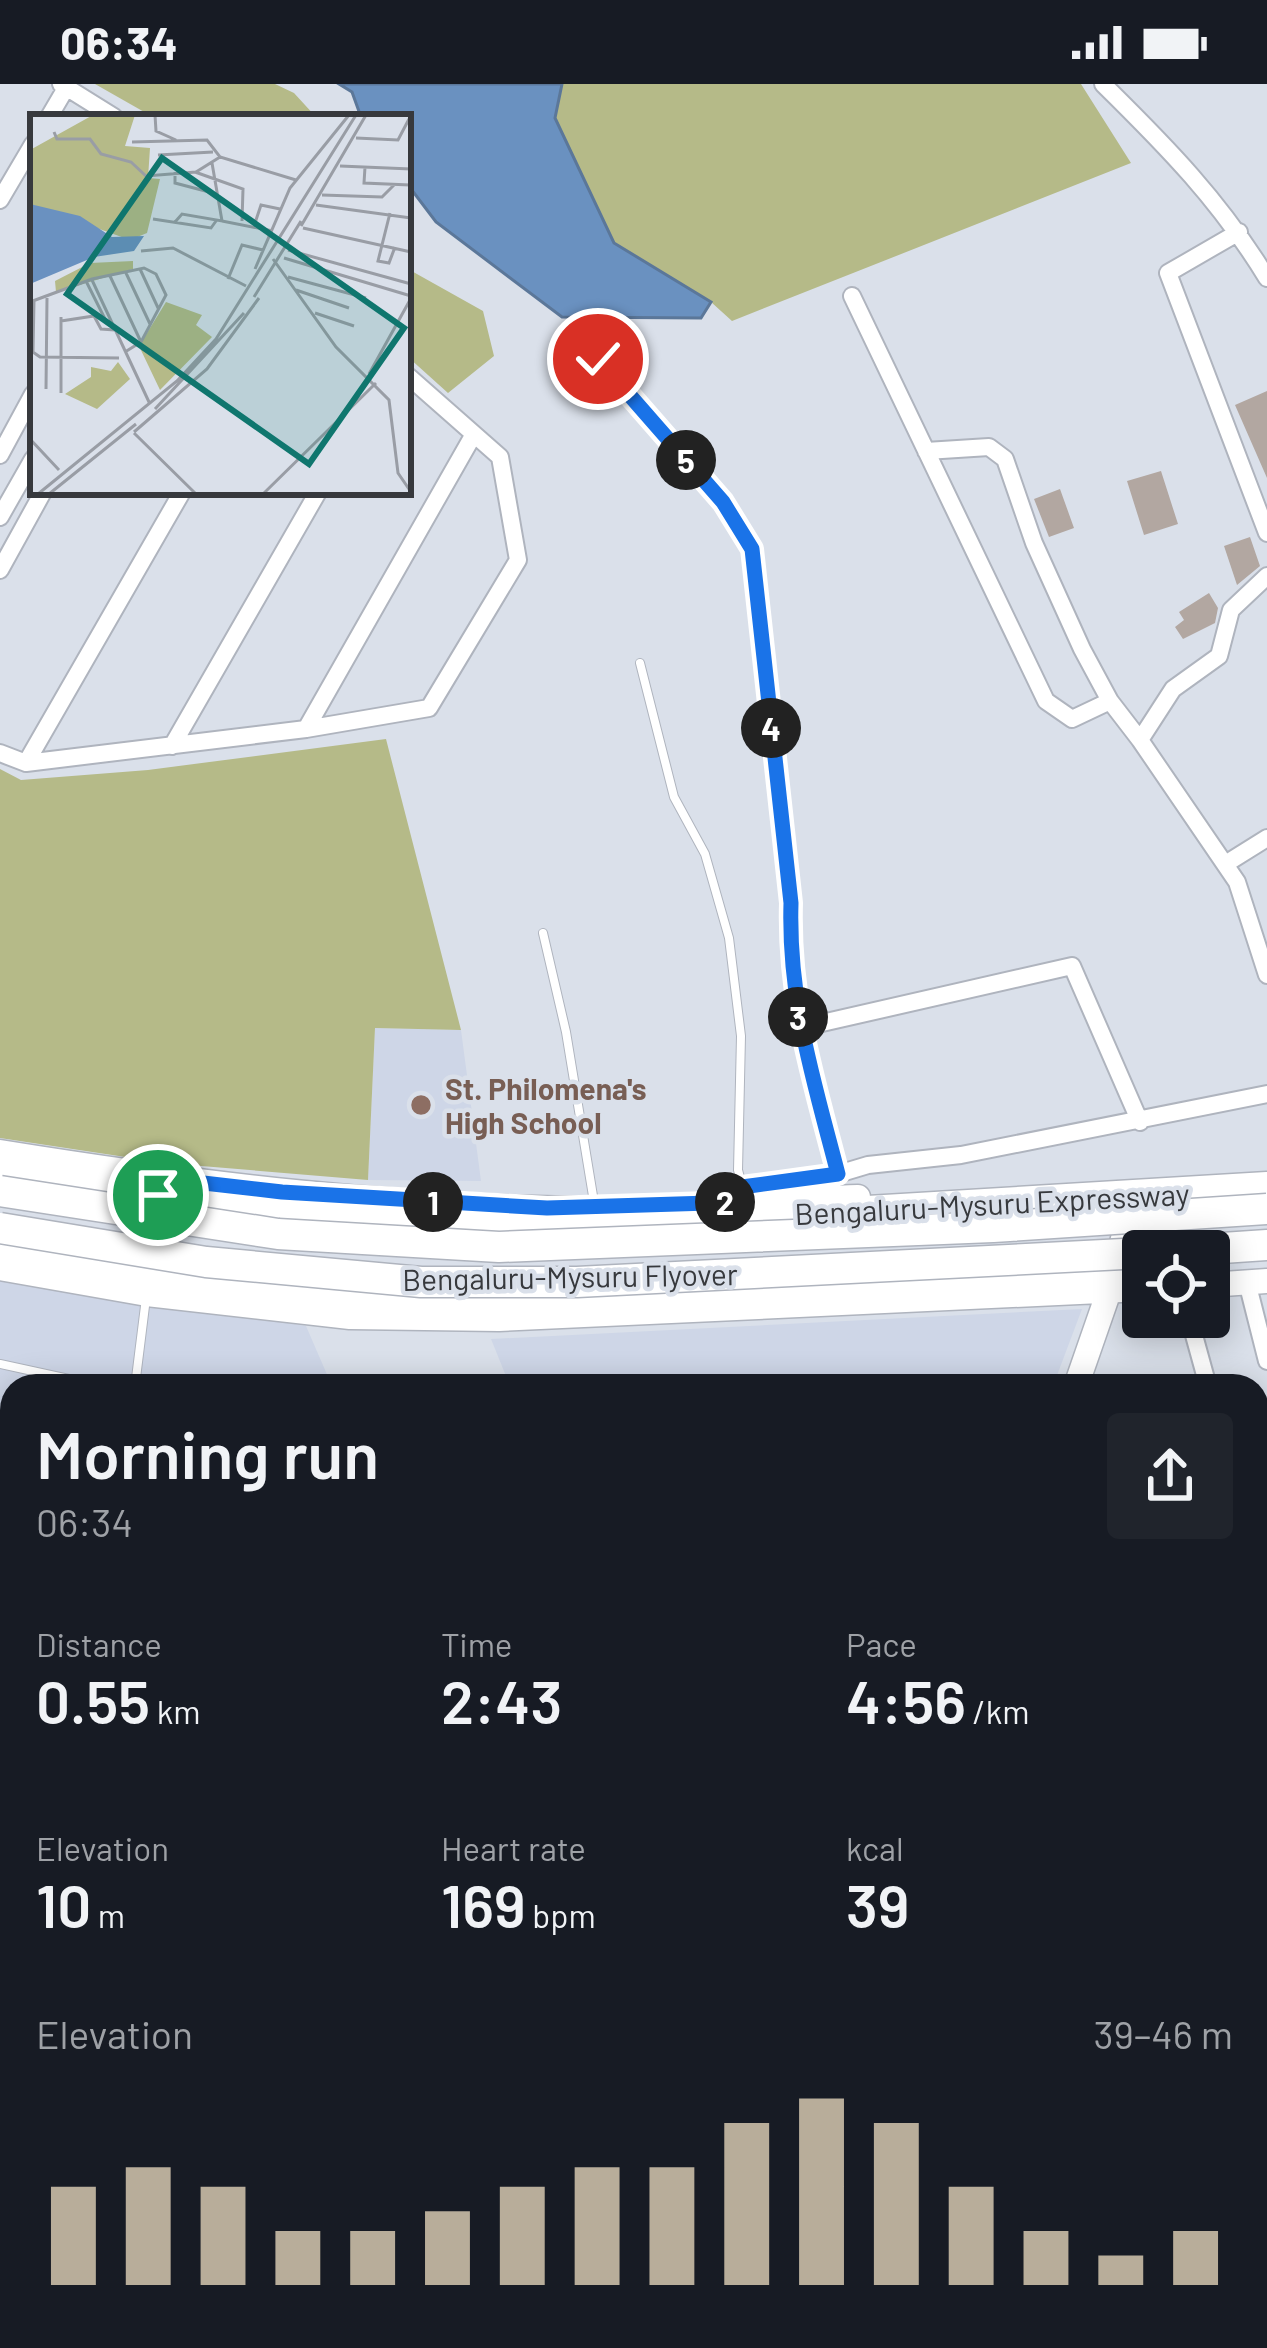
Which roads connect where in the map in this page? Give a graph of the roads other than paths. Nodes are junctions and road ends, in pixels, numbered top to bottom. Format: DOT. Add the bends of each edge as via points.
graph roads {
  1 [pos="1103,84"];
  2 [pos="64,86"];
  3 [pos="50,114"];
  4 [pos="109,114"];
  5 [pos="30,149"];
  6 [pos="0,200"];
  7 [pos="1239,232"];
  8 [pos="1267,278"];
  9 [pos="852,296"];
  10 [pos="598,359"];
  11 [pos="411,379"];
  12 [pos="30,400"];
  13 [pos="474,434"];
  14 [pos="926,452"];
  15 [pos="0,455"];
  16 [pos="30,464"];
  17 [pos="41,495"];
  18 [pos="180,495"];
  19 [pos="316,495"];
  20 [pos="0,517"];
  21 [pos="1267,533"];
  22 [pos="0,570"];
  23 [pos="1267,576"];
  24 [pos="640,663"];
  25 [pos="1110,701"];
  26 [pos="306,729"];
  27 [pos="1140,740"];
  28 [pos="172,746"];
  29 [pos="0,753"];
  30 [pos="26,764"];
  31 [pos="1267,838"];
  32 [pos="1227,863"];
  33 [pos="543,933"];
  34 [pos="1264,952"];
  35 [pos="1267,975"];
  36 [pos="800,1028"];
  37 [pos="1267,1094"];
  38 [pos="1140,1122"];
  39 [pos="0,1152"];
  40 [pos="0,1171"];
  41 [pos="838,1174"];
  42 [pos="1267,1176"];
  43 [pos="159,1186"];
  44 [pos="1267,1187"];
  45 [pos="0,1191"];
  46 [pos="1136,1192"];
  47 [pos="742,1194"];
  48 [pos="595,1209"];
  49 [pos="1267,1209"];
  50 [pos="0,1228"];
  51 [pos="1130,1230"];
  52 [pos="1267,1245"];
  53 [pos="0,1246"];
  54 [pos="1230,1247"];
  55 [pos="1122,1254"];
  56 [pos="0,1268"];
  57 [pos="1230,1270"];
  58 [pos="1260,1275"];
  59 [pos="1122,1277"];
  60 [pos="1230,1281"];
  61 [pos="148,1283"];
  62 [pos="1195,1338"];
  63 [pos="1267,1361"];
  64 [pos="0,1364"];
  65 [pos="46,1374"];
  66 [pos="137,1374"];
  67 [pos="1081,1374"];
  68 [pos="1205,1374"];
  1 -- 7 [label="street" via="1193,173"];
  2 -- 3 [label="street"];
  2 -- 4 [label="street"];
  5 -- 6 [label="street"];
  7 -- 8 [label="street"];
  7 -- 21 [label="street" via="1168,273"];
  9 -- 14 [label="street"];
  10 -- 36 [label="street" via="723,502 752,549"];
  11 -- 13 [label="street"];
  12 -- 15 [label="street"];
  13 -- 26 [label="street"];
  13 -- 26 [label="street" via="500,457 518,560 429,707"];
  14 -- 25 [label="street" via="989,447 1005,458 1034,543"];
  14 -- 25 [label="street" via="1046,701 1072,719"];
  16 -- 20 [label="street"];
  17 -- 22 [label="street"];
  18 -- 30 [label="street"];
  19 -- 28 [label="street"];
  23 -- 27 [label="street" via="1231,610 1219,656 1174,689"];
  24 -- 47 [label="lane" via="674,797 705,854 729,938 741,1036"];
  25 -- 27 [label="street"];
  26 -- 28 [label="street"];
  27 -- 32 [label="street"];
  28 -- 30 [label="street"];
  29 -- 30 [label="street"];
  31 -- 32 [label="street"];
  32 -- 34 [label="street"];
  33 -- 48 [label="lane"];
  34 -- 35 [label="street"];
  36 -- 38 [label="street" via="1072,966"];
  36 -- 41 [label="street"];
  37 -- 38 [label="street"];
  38 -- 41 [label="street"];
  39 -- 43 [label="street, Bengaluru-Mysuru Expressway"];
  40 -- 43 [label="highway, Bengaluru-Mysuru Expressway"];
  41 -- 47 [label="street"];
  42 -- 47 [label="street, Bengaluru-Mysuru Expressway"];
  43 -- 46 [label="highway, Bengaluru-Mysuru Expressway" via="372,1220 540,1226"];
  43 -- 48 [label="street, Bengaluru-Mysuru Expressway"];
  43 -- 61 [label="street"];
  44 -- 46 [label="highway, Bengaluru-Mysuru Expressway"];
  45 -- 49 [label="highway, Bengaluru-Mysuru Expressway, bridge" via="278,1234 499,1247"];
  46 -- 51 [label="street"];
  47 -- 48 [label="street, Bengaluru-Mysuru Expressway"];
  50 -- 55 [label="highway, Bengaluru-Mysuru Flyover, bridge" via="206,1262 421,1282 577,1282"];
  52 -- 54 [label="highway"];
  53 -- 61 [label="highway"];
  56 -- 61 [label="street"];
  57 -- 58 [label="highway"];
  58 -- 60 [label="street"];
  58 -- 63 [label="street"];
  59 -- 61 [label="highway" via="486,1301"];
  59 -- 67 [label="street"];
  61 -- 66 [label="lane"];
  62 -- 68 [label="street"];
  64 -- 65 [label="lane"];
}
